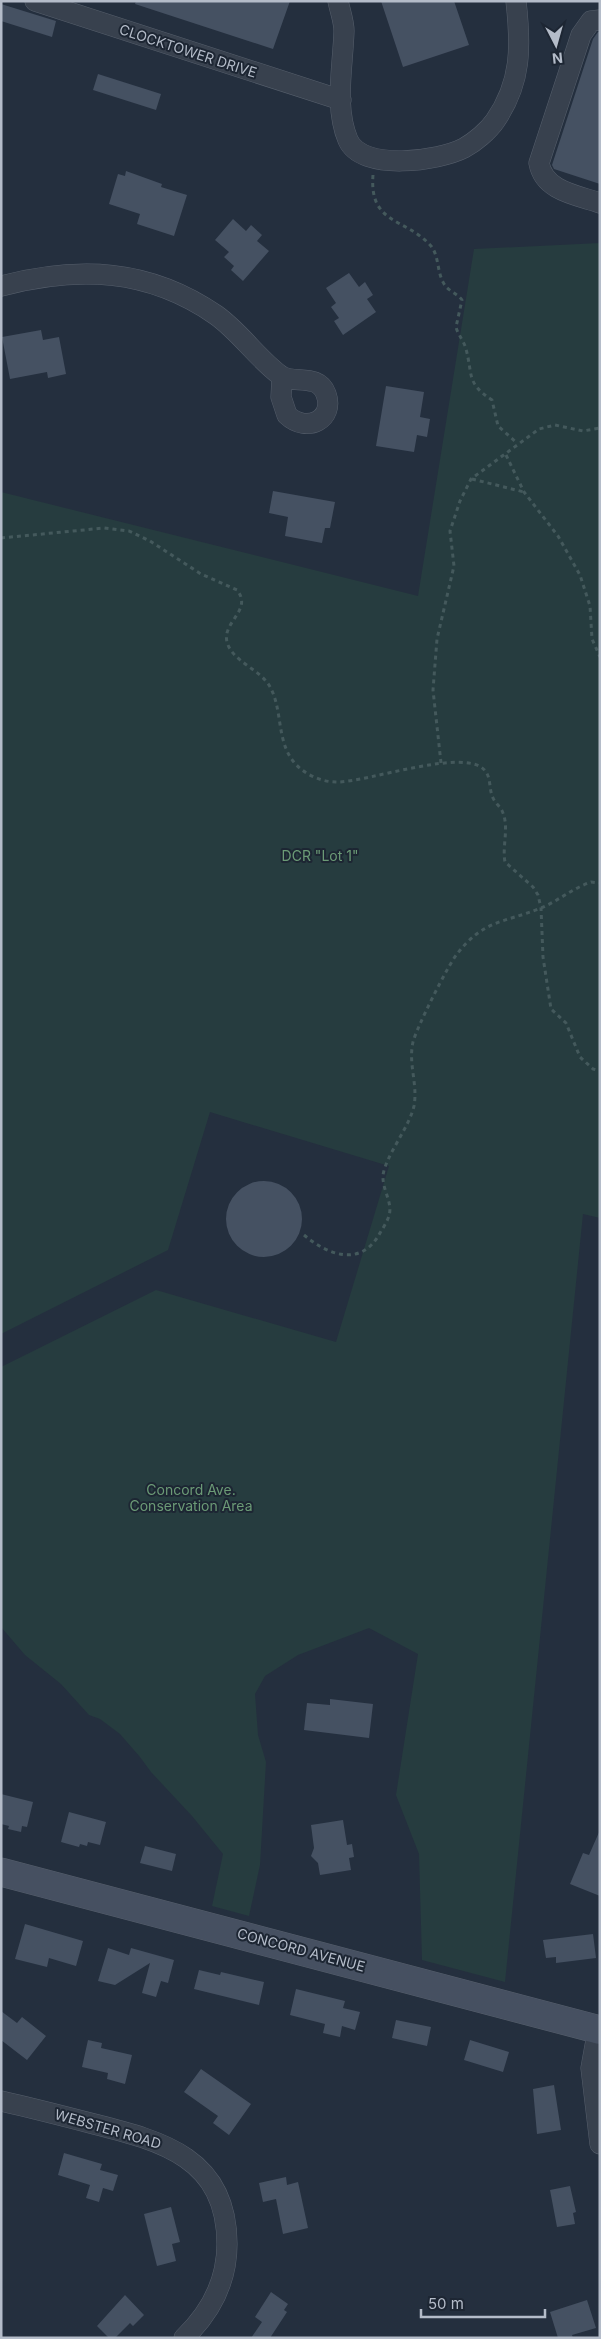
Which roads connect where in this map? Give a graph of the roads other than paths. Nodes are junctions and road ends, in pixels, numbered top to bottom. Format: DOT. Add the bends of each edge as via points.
graph roads {
  1 [pos="35,1"];
  2 [pos="338,1"];
  3 [pos="516,1"];
  4 [pos="600,20"];
  5 [pos="341,100"];
  6 [pos="600,203"];
  7 [pos="1,286"];
  8 [pos="282,377"];
  9 [pos="1,1872"];
  10 [pos="599,2029"];
  11 [pos="1,2101"];
  12 [pos="600,2144"];
  13 [pos="184,2338"];
  1 -- 5 [label="street, CLOCKTOWER DRIVE"];
  2 -- 5 [label="street" via="344,29"];
  3 -- 5 [label="street" via="519,67 508,99 494,122 463,148 414,160 374,158 358,153 348,141"];
  4 -- 6 [label="street" via="591,21 581,35 540,163 546,181"];
  7 -- 8 [label="street" via="51,275 86,272 128,277 172,292 216,316"];
  9 -- 10 [label="main road, CONCORD AVENUE"];
  10 -- 12 [label="street" via="591,2068"];
  11 -- 13 [label="street, WEBSTER ROAD" via="157,2141 184,2156 206,2177 223,2211 227,2255 214,2299"];
}
